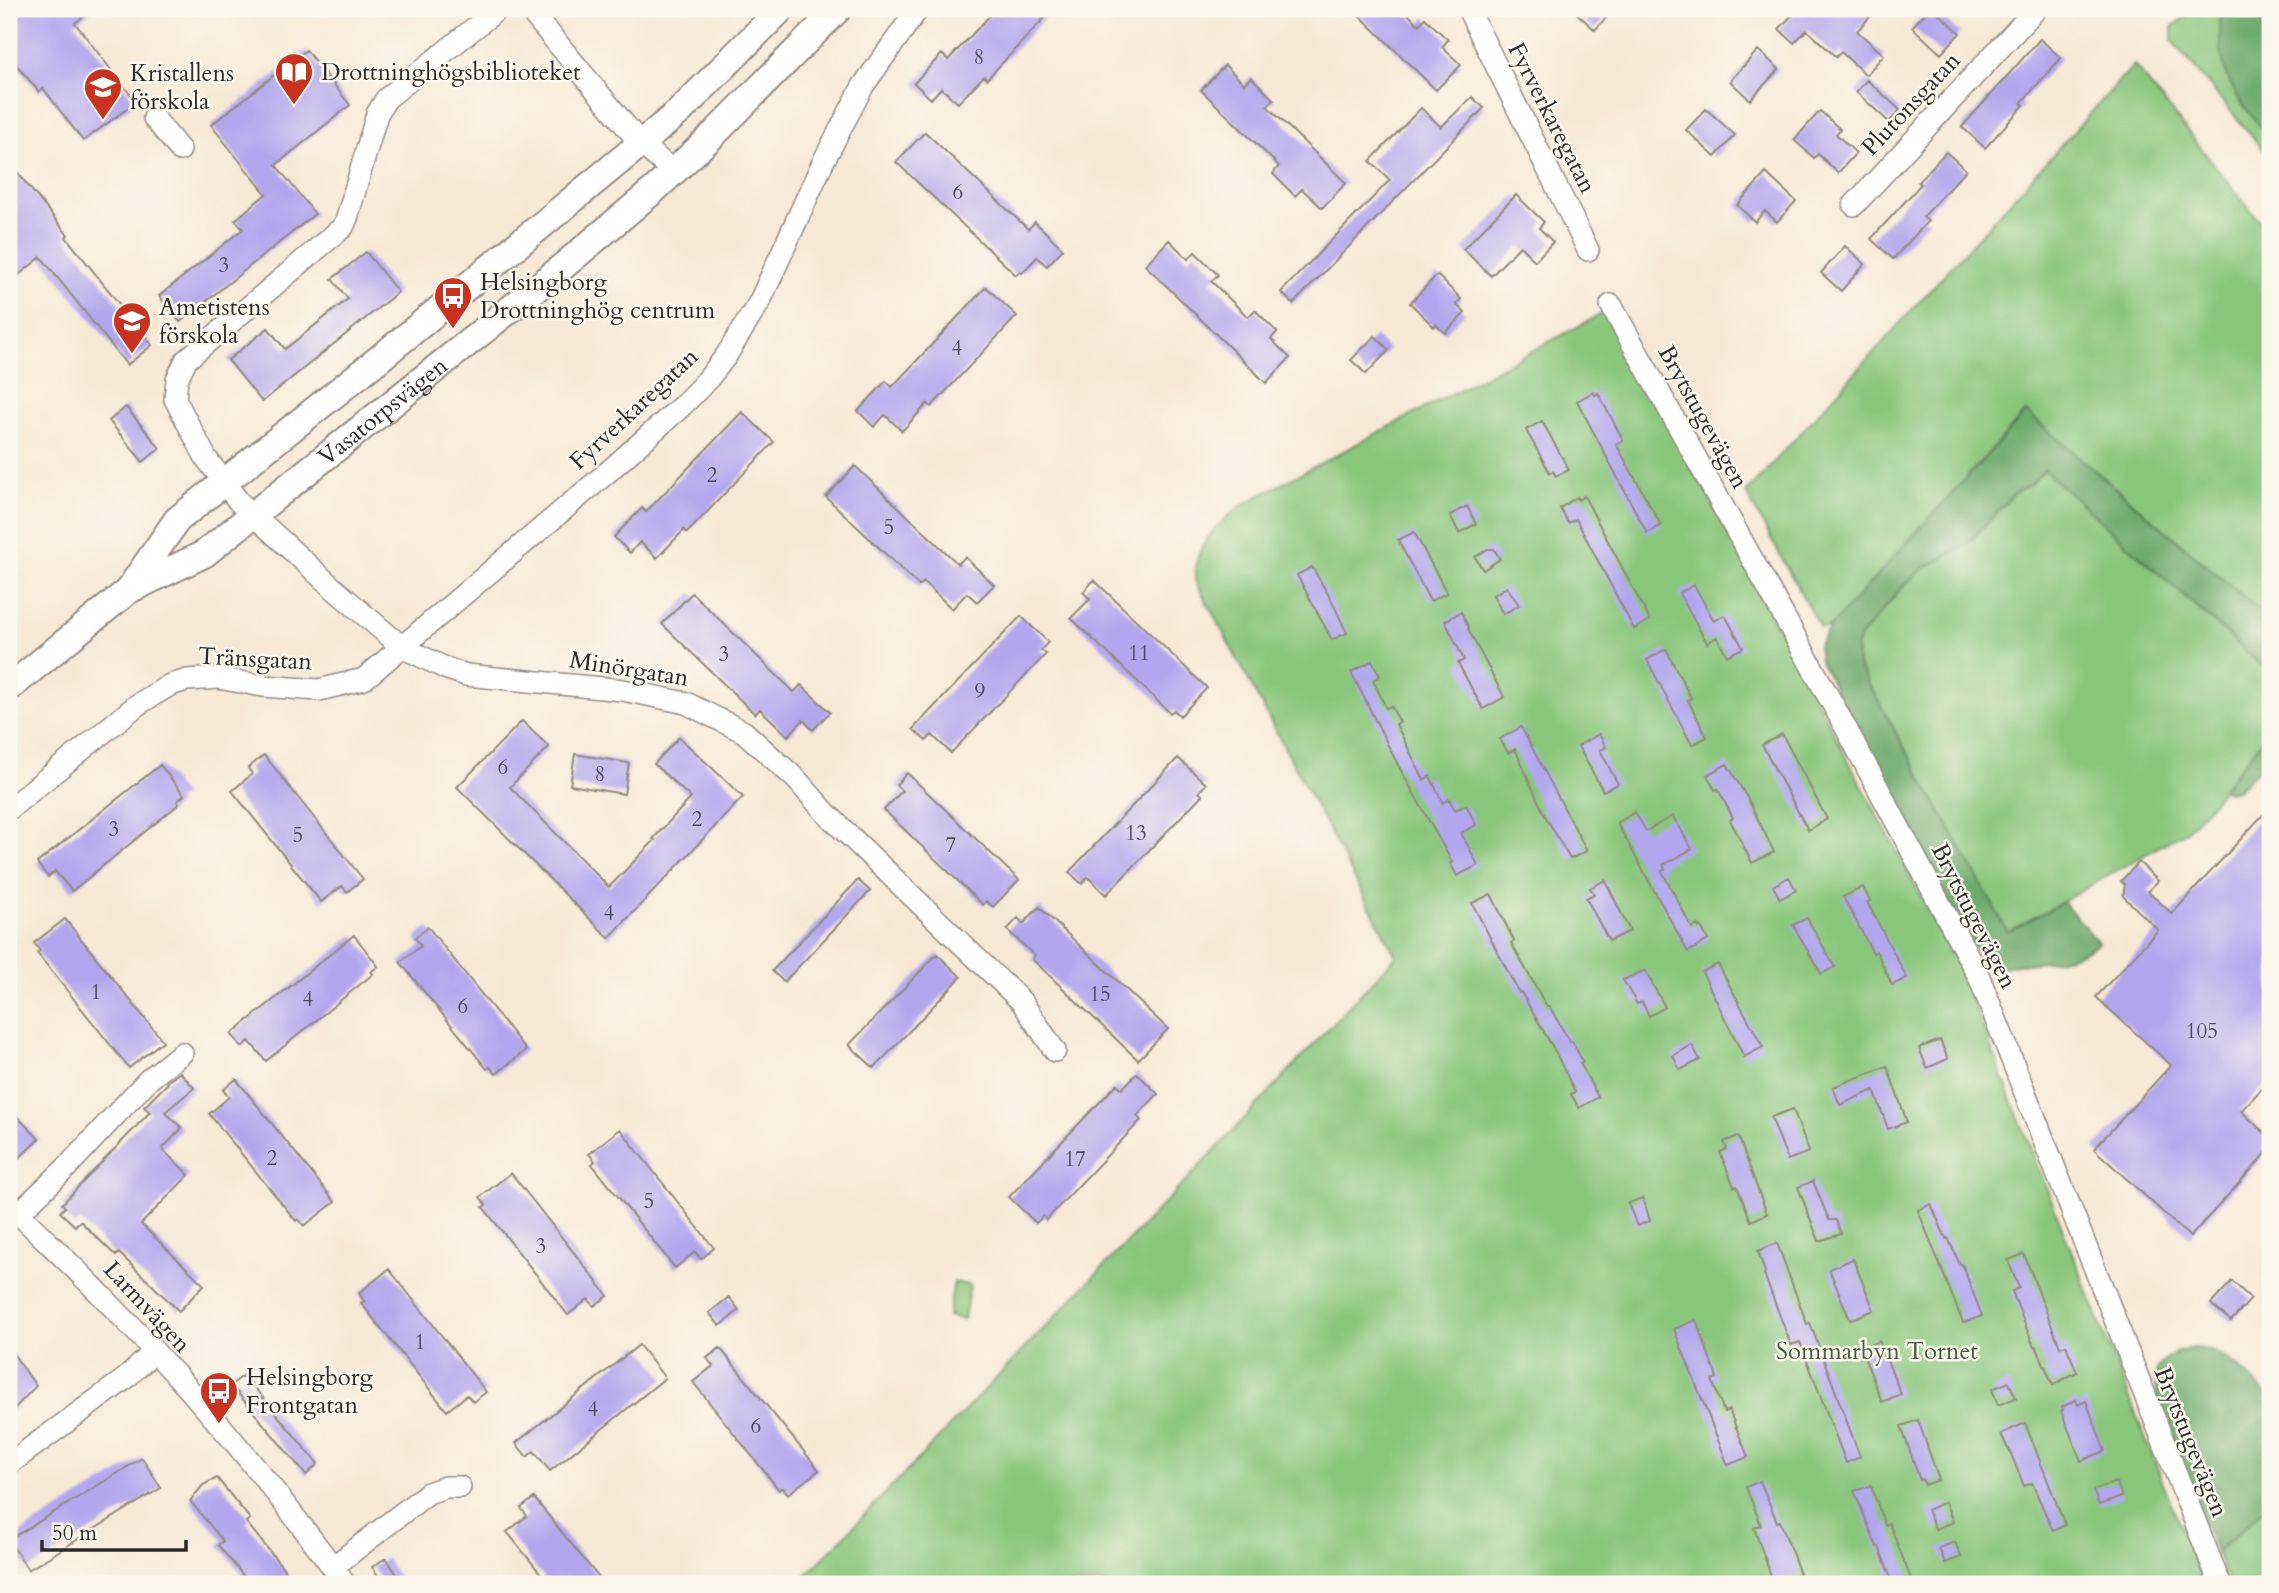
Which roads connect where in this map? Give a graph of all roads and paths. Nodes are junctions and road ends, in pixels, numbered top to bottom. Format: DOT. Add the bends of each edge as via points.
graph roads {
  1 [pos="498,9"];
  2 [pos="529,9"];
  3 [pos="781,9"];
  4 [pos="838,9"];
  5 [pos="918,9"];
  6 [pos="2036,9"];
  7 [pos="1473,10"];
  8 [pos="154,118"];
  9 [pos="640,143"];
  10 [pos="180,150"];
  11 [pos="674,172"];
  12 [pos="1854,205"];
  13 [pos="1588,250"];
  14 [pos="1611,305"];
  15 [pos="225,480"];
  16 [pos="246,509"];
  17 [pos="129,590"];
  18 [pos="402,647"];
  19 [pos="9,688"];
  20 [pos="9,809"];
  21 [pos="1055,1051"];
  22 [pos="182,1053"];
  23 [pos="14,1209"];
  24 [pos="154,1352"];
  25 [pos="9,1464"];
  26 [pos="460,1487"];
  27 [pos="339,1576"];
  28 [pos="2220,1584"];
  1 -- 15 [label="street, Minörgatan" via="381,106 343,227 186,360 177,379 175,399 206,458"];
  2 -- 9 [label="street"];
  3 -- 9 [label="main road, Vasatorpsvägen" via="679,112"];
  4 -- 11 [label="main road, Vasatorpsvägen"];
  5 -- 18 [label="street, Fyrverkaregatan" via="863,86 760,302 708,379 609,471"];
  6 -- 12 [label="street, Plutonsgatan"];
  7 -- 13 [label="street, Fyrverkaregatan"];
  8 -- 10 [label="street"];
  9 -- 11 [label="street"];
  9 -- 15 [label="main road, Vasatorpsvägen"];
  11 -- 16 [label="main road, Vasatorpsvägen" via="550,278"];
  14 -- 28 [label="street, Brytstugevägen" via="1979,977"];
  15 -- 16 [label="street, Minörgatan"];
  15 -- 17 [label="main road, Vasatorpsvägen" via="177,520"];
  16 -- 17 [label="main road, Vasatorpsvägen" via="204,554"];
  16 -- 18 [label="street, Minörgatan"];
  17 -- 19 [label="main road, Vasatorpsvägen"];
  18 -- 20 [label="street, Tränsgatan" via="364,679 327,688 295,689 218,678 170,685 137,705"];
  18 -- 21 [label="street, Minörgatan" via="466,676 623,690 686,703 744,732 1022,1002"];
  22 -- 23 [label="street" via="148,1080 66,1168"];
  23 -- 24 [label="street, Larmvägen"];
  24 -- 25 [label="street" via="125,1379"];
  24 -- 27 [label="street, Larmvägen" via="273,1488"];
  26 -- 27 [label="street" via="428,1493"];
}
